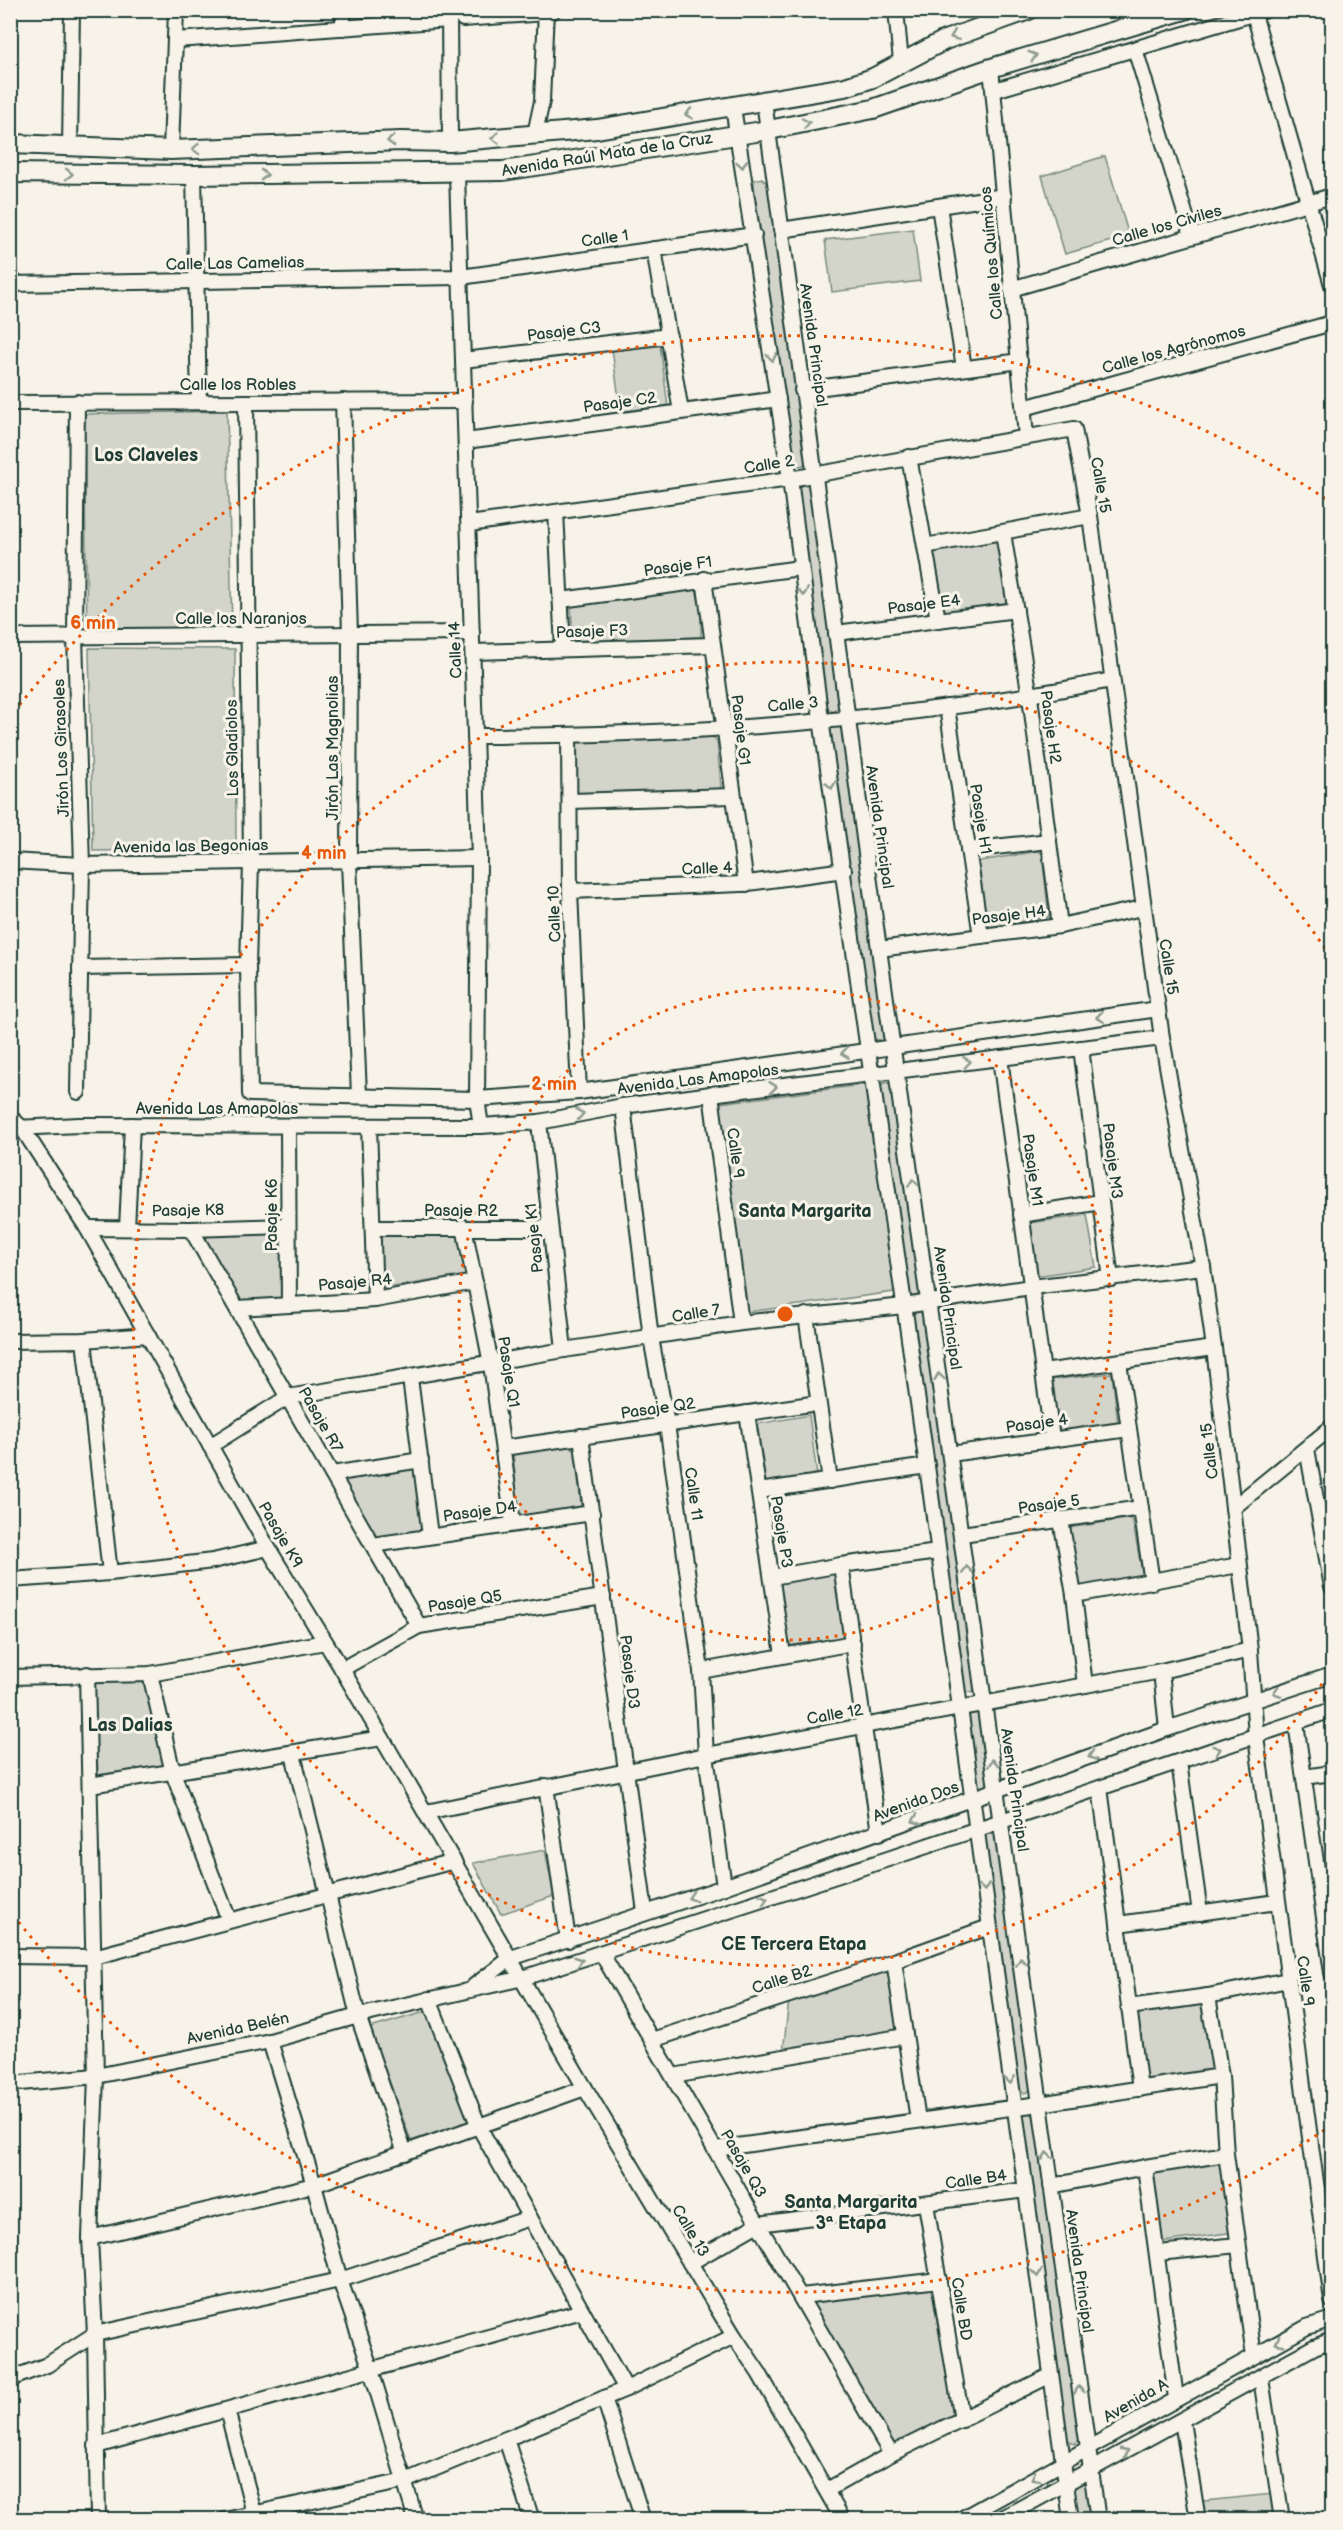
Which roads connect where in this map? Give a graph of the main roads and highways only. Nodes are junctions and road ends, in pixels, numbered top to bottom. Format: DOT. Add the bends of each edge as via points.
graph roads {
  1 [pos="1029,10"];
  2 [pos="1185,10"];
  3 [pos="1000,15"];
  4 [pos="10,144"];
  5 [pos="10,173"];
  1 -- 3 [label="main road, Avenida Raúl Mata de la Cruz"];
  5 -- 2 [label="main road, Avenida Raúl Mata de la Cruz, one-way" via="503,171 769,130 873,109 991,68"];
  3 -- 4 [label="main road, Avenida Raúl Mata de la Cruz, one-way" via="936,43 873,78 845,87 597,129 450,142 171,150"];
}
